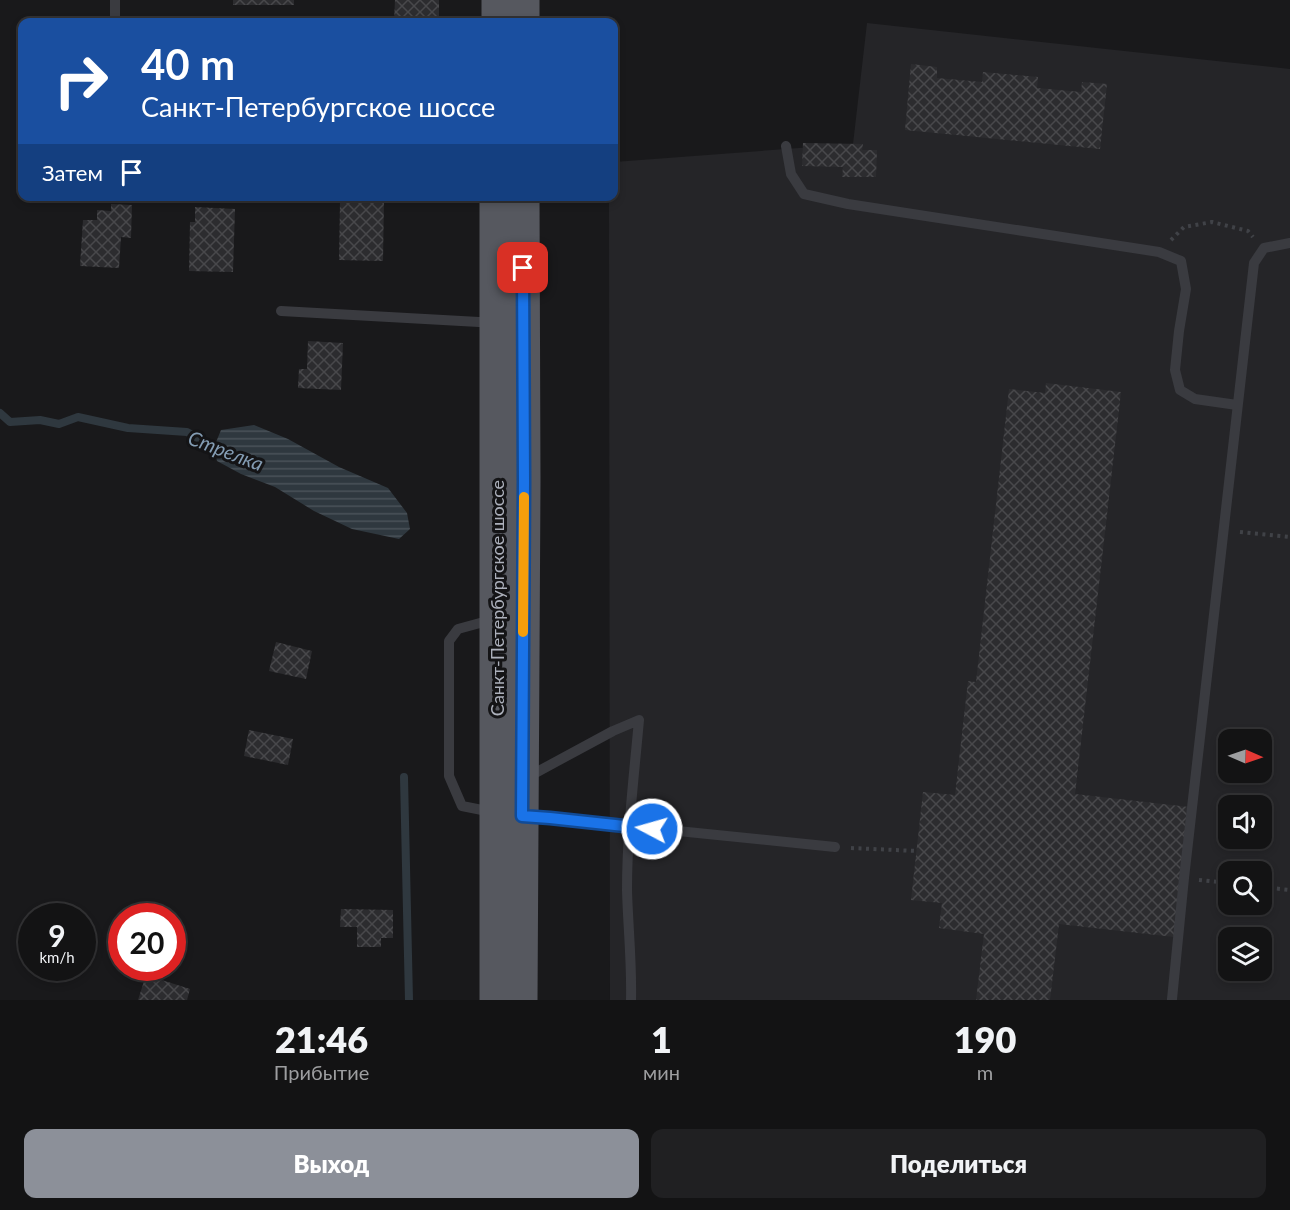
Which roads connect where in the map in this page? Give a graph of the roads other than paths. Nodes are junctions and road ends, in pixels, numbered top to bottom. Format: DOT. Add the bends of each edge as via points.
graph roads {
  1 [pos="116,0"];
  2 [pos="498,0"];
  3 [pos="523,0"];
  4 [pos="115,18"];
  5 [pos="498,18"];
  6 [pos="523,18"];
  7 [pos="786,146"];
  8 [pos="496,201"];
  9 [pos="523,201"];
  10 [pos="1290,243"];
  11 [pos="281,311"];
  12 [pos="496,321"];
  13 [pos="1237,405"];
  14 [pos="497,618"];
  15 [pos="523,772"];
  16 [pos="509,814"];
  17 [pos="630,826"];
  18 [pos="835,847"];
  19 [pos="1172,999"];
  20 [pos="496,1000"];
  21 [pos="521,1000"];
  22 [pos="631,1000"];
  1 -- 4 [label="lane"];
  2 -- 5 [label="main road"];
  3 -- 6 [label="main road"];
  7 -- 13 [label="lane" via="790,174 804,194 1160,252 1181,261 1186,289 1175,370 1180,390 1195,399"];
  8 -- 12 [label="main road, Санкт-Петербургское шоссе"];
  9 -- 15 [label="main road, Санкт-Петербургское шоссе"];
  10 -- 13 [label="lane" via="1264,248 1254,262"];
  11 -- 12 [label="lane"];
  12 -- 14 [label="main road, Санкт-Петербургское шоссе"];
  13 -- 19 [label="lane"];
  14 -- 16 [label="main road, Санкт-Петербургское шоссе"];
  14 -- 16 [label="lane" via="458,629 449,641 449,776 462,806"];
  15 -- 16 [label="main road, Санкт-Петербургское шоссе"];
  15 -- 17 [label="lane" via="537,772 639,720"];
  16 -- 17 [label="lane"];
  16 -- 20 [label="main road, Санкт-Петербургское шоссе"];
  16 -- 21 [label="main road, Санкт-Петербургское шоссе"];
  17 -- 18 [label="lane"];
  17 -- 22 [label="lane" via="627,890"];
}
